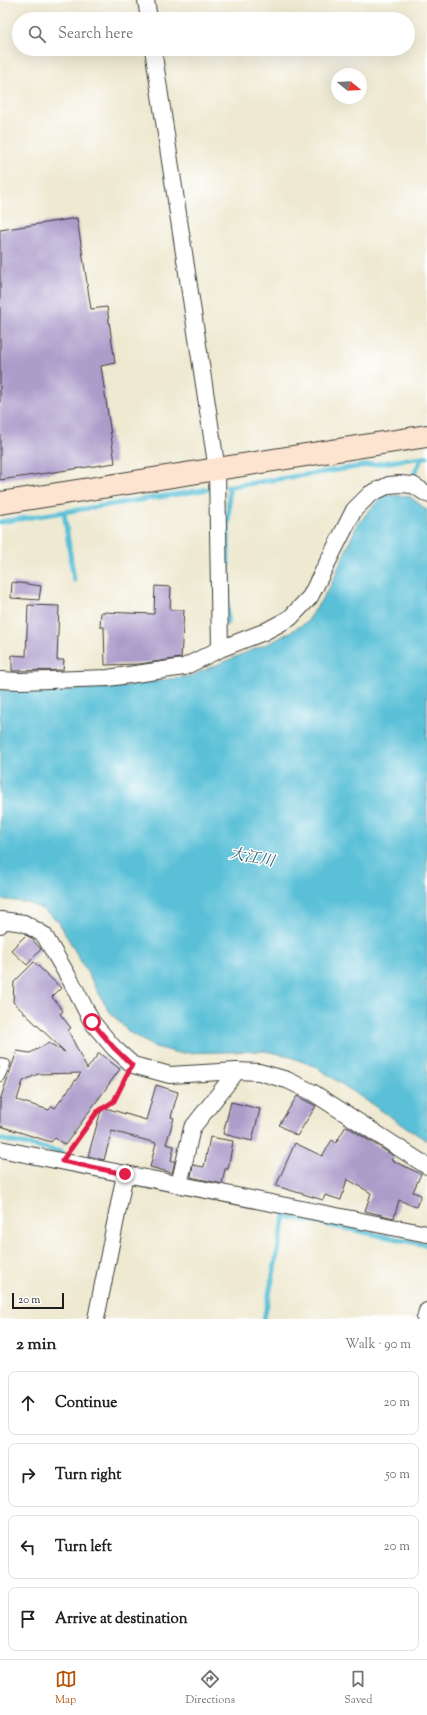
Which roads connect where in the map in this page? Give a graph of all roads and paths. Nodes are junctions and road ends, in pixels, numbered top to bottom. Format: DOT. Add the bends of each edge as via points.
graph roads {
  1 [pos="146,0"];
  2 [pos="148,12"];
  3 [pos="155,56"];
  4 [pos="427,436"];
  5 [pos="218,470"];
  6 [pos="427,494"];
  7 [pos="0,503"];
  8 [pos="220,649"];
  9 [pos="0,680"];
  10 [pos="0,922"];
  11 [pos="0,1063"];
  12 [pos="132,1065"];
  13 [pos="237,1071"];
  14 [pos="0,1077"];
  15 [pos="0,1149"];
  16 [pos="62,1161"];
  17 [pos="427,1166"];
  18 [pos="125,1174"];
  19 [pos="179,1185"];
  20 [pos="427,1234"];
  21 [pos="427,1311"];
  22 [pos="96,1319"];
  23 [pos="425,1319"];
  1 -- 2 [label="street"];
  3 -- 5 [label="street"];
  4 -- 5 [label="street"];
  5 -- 7 [label="street"];
  5 -- 8 [label="street"];
  6 -- 8 [label="street" via="412,485 400,484 389,485 370,494 354,510 310,597 290,618 264,632"];
  8 -- 9 [label="street" via="184,667 108,678 20,682"];
  10 -- 12 [label="street" via="24,923 44,935 92,1022"];
  11 -- 14 [label="lane" via="6,1064"];
  12 -- 13 [label="street" via="170,1075"];
  12 -- 16 [label="path" via="114,1101 97,1112"];
  13 -- 17 [label="street" via="260,1072 287,1080 312,1092"];
  13 -- 19 [label="street" via="192,1128"];
  15 -- 16 [label="street"];
  16 -- 18 [label="street"];
  18 -- 19 [label="street"];
  18 -- 22 [label="street"];
  19 -- 20 [label="street"];
  21 -- 23 [label="street"];
}
